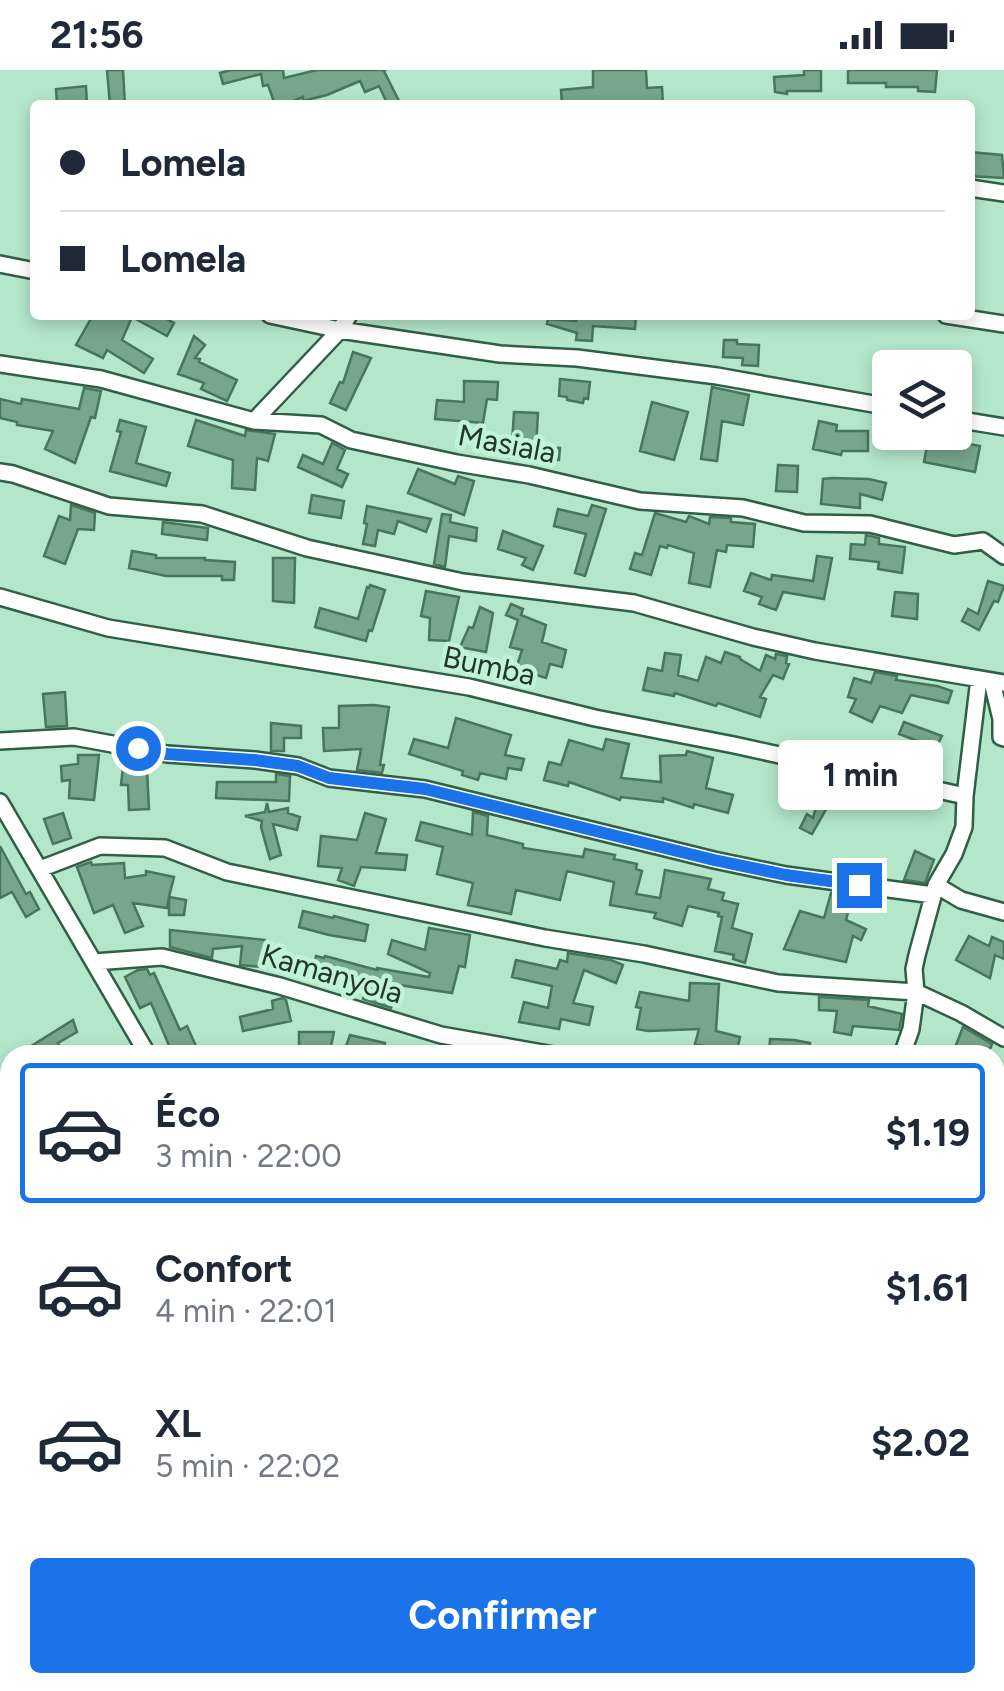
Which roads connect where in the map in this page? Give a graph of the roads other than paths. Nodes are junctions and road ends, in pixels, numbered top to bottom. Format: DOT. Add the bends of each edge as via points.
graph roads {
  1 [pos="975,189"];
  2 [pos="1004,193"];
  3 [pos="0,264"];
  4 [pos="30,270"];
  5 [pos="293,320"];
  6 [pos="346,320"];
  7 [pos="975,320"];
  8 [pos="1004,324"];
  9 [pos="340,330"];
  10 [pos="0,364"];
  11 [pos="872,404"];
  12 [pos="254,421"];
  13 [pos="972,422"];
  14 [pos="1004,428"];
  15 [pos="0,472"];
  16 [pos="1004,556"];
  17 [pos="0,597"];
  18 [pos="992,681"];
  19 [pos="1004,738"];
  20 [pos="0,741"];
  21 [pos="965,796"];
  22 [pos="0,802"];
  23 [pos="40,869"];
  24 [pos="935,890"];
  25 [pos="1004,912"];
  26 [pos="94,962"];
  27 [pos="916,992"];
  28 [pos="1004,1038"];
  29 [pos="142,1045"];
  30 [pos="498,1045"];
  31 [pos="905,1045"];
  1 -- 2 [label="street"];
  3 -- 4 [label="street"];
  5 -- 9 [label="street"];
  6 -- 9 [label="street"];
  7 -- 8 [label="street"];
  9 -- 11 [label="street" via="717,376"];
  9 -- 12 [label="street"];
  10 -- 12 [label="street, Masiala" via="102,379"];
  12 -- 16 [label="street, Masiala" via="321,425 352,440 640,501 870,524 954,545 984,541"];
  13 -- 14 [label="street"];
  15 -- 18 [label="street" via="109,506 202,514 306,548 462,582 634,603 815,651"];
  17 -- 21 [label="street, Bumba" via="108,628 469,687"];
  18 -- 19 [label="street"];
  18 -- 21 [label="street"];
  20 -- 24 [label="street" via="74,737 298,766 329,778 425,789 786,875"];
  21 -- 24 [label="street" via="964,826"];
  22 -- 23 [label="street"];
  23 -- 26 [label="street"];
  23 -- 27 [label="street" via="100,846 164,848 226,872 545,938 778,982"];
  24 -- 25 [label="street"];
  24 -- 27 [label="street" via="914,969"];
  26 -- 29 [label="street"];
  26 -- 30 [label="street, Kamanyola" via="162,957"];
  27 -- 28 [label="street"];
  27 -- 31 [label="street"];
}
